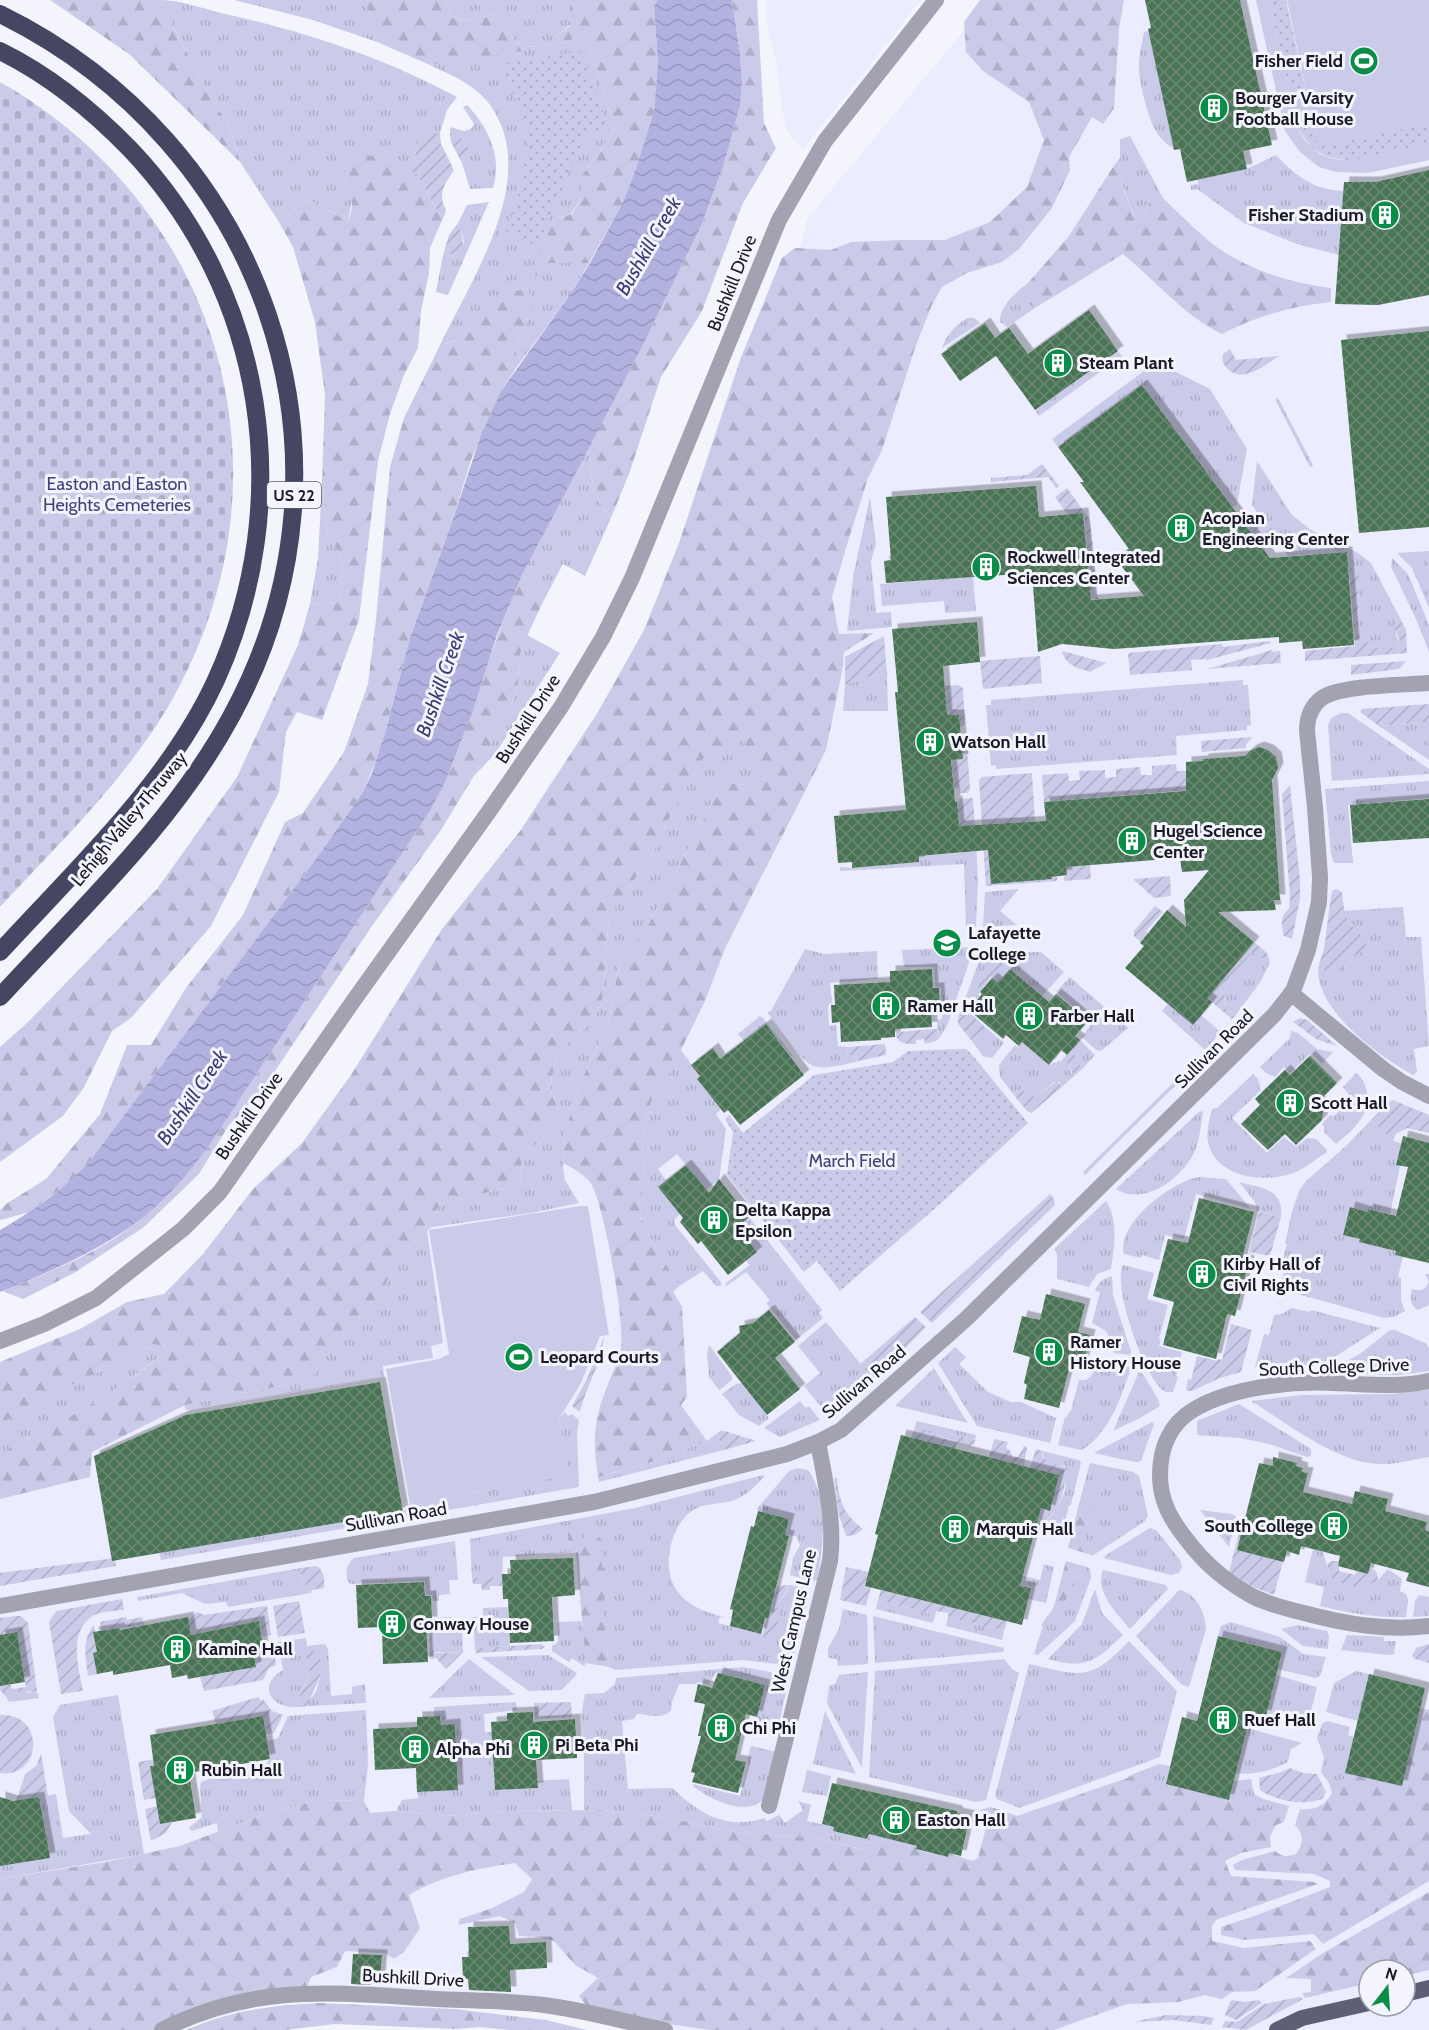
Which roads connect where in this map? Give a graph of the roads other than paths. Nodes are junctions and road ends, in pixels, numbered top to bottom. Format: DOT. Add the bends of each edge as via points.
graph roads {
  1 [pos="936,0"];
  2 [pos="0,14"];
  3 [pos="0,51"];
  4 [pos="1429,683"];
  5 [pos="0,952"];
  6 [pos="1291,993"];
  7 [pos="0,997"];
  8 [pos="1429,1096"];
  9 [pos="0,1341"];
  10 [pos="1429,1381"];
  11 [pos="818,1442"];
  12 [pos="0,1606"];
  13 [pos="1429,1626"];
  14 [pos="769,1806"];
  15 [pos="1357,2005"];
  16 [pos="162,2030"];
  17 [pos="665,2030"];
  18 [pos="1278,2030"];
  1 -- 9 [label="street, Bushkill Drive" via="825,141 795,191 775,230 632,578 603,637 561,707 490,810 220,1192 183,1229 96,1298"];
  2 -- 7 [label="highway, Lehigh Valley Thruway / US 22" via="57,45 112,86 165,138 213,199 248,264 275,335 290,413 294,497 285,571 264,643 245,689 211,752 139,845"];
  3 -- 5 [label="highway, Lehigh Valley Thruway / US 22" via="39,73 91,111 140,160 184,217 217,278 242,344 251,380 261,466 258,531 243,607 198,715 116,825"];
  4 -- 6 [label="street, Sullivan Road" via="1337,692 1313,707 1307,731 1319,902 1310,947"];
  6 -- 8 [label="street" via="1383,1069"];
  6 -- 11 [label="street, Sullivan Road" via="1210,1081 974,1312 848,1425"];
  10 -- 13 [label="street, South College Drive" via="1380,1386 1288,1385 1224,1395 1177,1422 1168,1434 1160,1469 1162,1496 1175,1525 1195,1551 1246,1592 1275,1605 1342,1623 1369,1627"];
  11 -- 12 [label="street, Sullivan Road" via="787,1454 594,1502"];
  11 -- 14 [label="street, West Campus Lane" via="830,1508 830,1561"];
  15 -- 18 [label="main road" via="1302,2018"];
  16 -- 17 [label="street, Bushkill Drive" via="243,2001 301,1993 514,2002 574,2010"];
}
